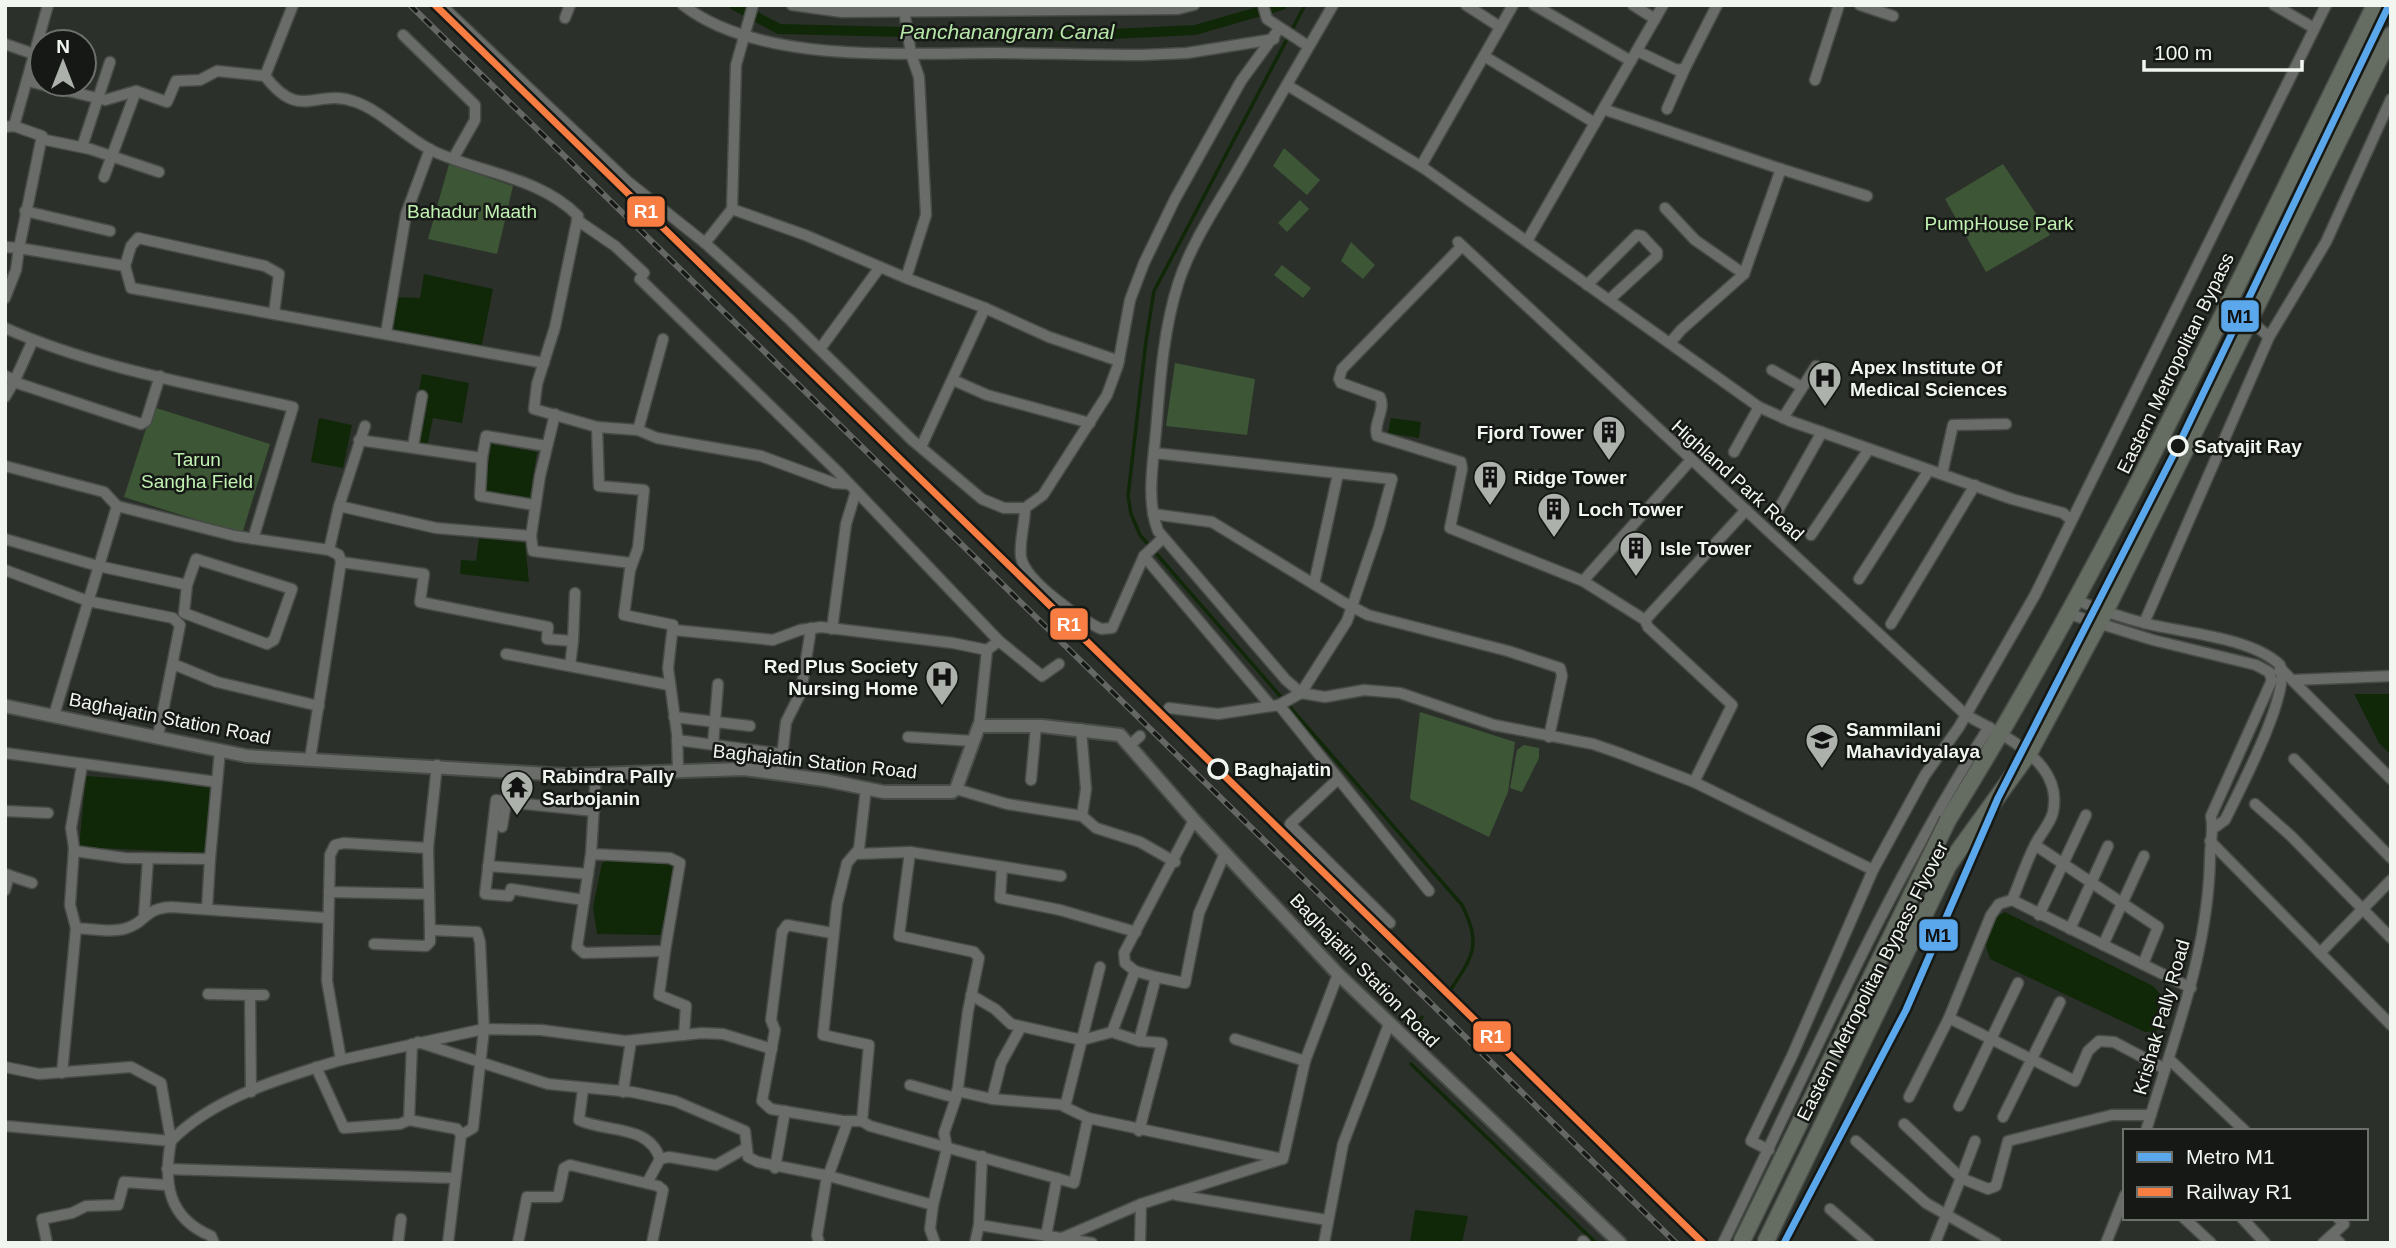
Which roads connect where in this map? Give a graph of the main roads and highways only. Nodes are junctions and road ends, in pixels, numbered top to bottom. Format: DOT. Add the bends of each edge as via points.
graph roads {
  1 [pos="2375,5"];
  2 [pos="2391,36"];
  3 [pos="1995,730"];
  4 [pos="1741,1243"];
  5 [pos="1767,1243"];
  1 -- 3 [label="main road, Eastern Metropolitan Bypass" via="2114,533"];
  2 -- 5 [label="main road, Eastern Metropolitan Bypass Flyover, bridge" via="2101,618 2029,752 1948,866"];
  3 -- 4 [label="main road, Eastern Metropolitan Bypass Flyover, bridge"];
}
